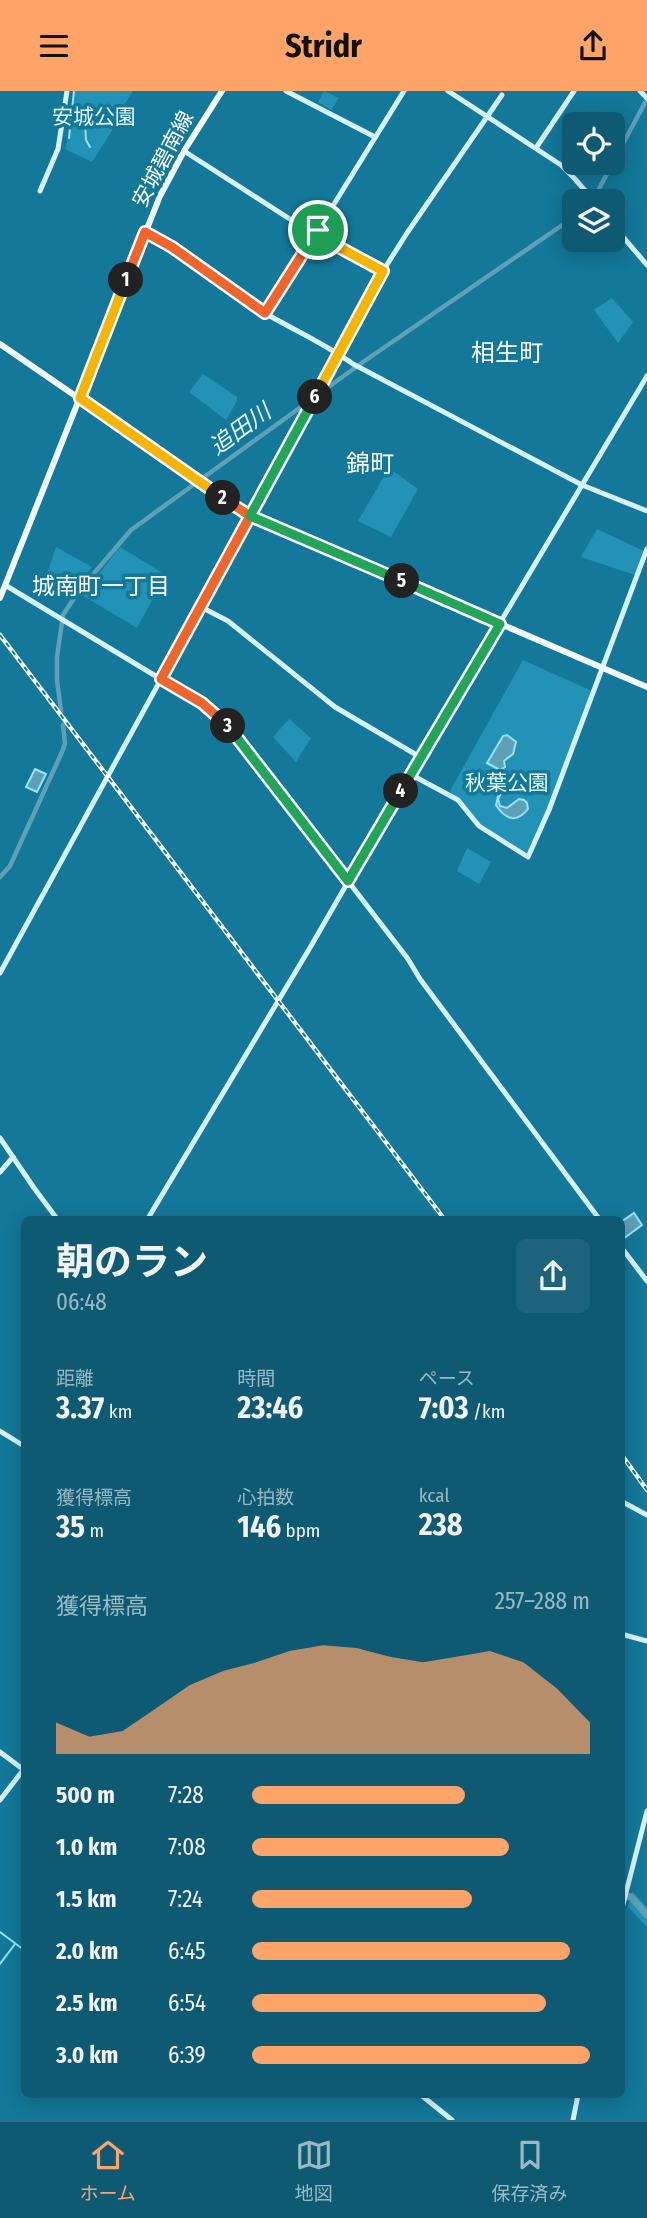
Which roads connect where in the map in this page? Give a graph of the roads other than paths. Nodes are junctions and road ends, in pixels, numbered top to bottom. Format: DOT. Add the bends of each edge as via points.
graph roads {
  1 [pos="67,91"];
  2 [pos="222,91"];
  3 [pos="286,91"];
  4 [pos="404,91"];
  5 [pos="449,91"];
  6 [pos="574,91"];
  7 [pos="502,95"];
  8 [pos="488,116"];
  9 [pos="375,137"];
  10 [pos="536,148"];
  11 [pos="184,151"];
  12 [pos="583,189"];
  13 [pos="40,191"];
  14 [pos="318,230"];
  15 [pos="145,232"];
  16 [pos="310,232"];
  17 [pos="320,237"];
  18 [pos="312,239"];
  19 [pos="625,239"];
  20 [pos="647,265"];
  21 [pos="383,271"];
  22 [pos="265,313"];
  23 [pos="0,344"];
  24 [pos="338,354"];
  25 [pos="647,376"];
  26 [pos="80,398"];
  27 [pos="582,485"];
  28 [pos="647,511"];
  29 [pos="250,516"];
  30 [pos="647,549"];
  31 [pos="5,585"];
  32 [pos="0,598"];
  33 [pos="201,607"];
  34 [pos="500,624"];
  35 [pos="603,668"];
  36 [pos="161,679"];
  37 [pos="647,687"];
  38 [pos="420,757"];
  39 [pos="410,774"];
  40 [pos="348,881"];
  41 [pos="0,973"];
  42 [pos="0,1138"];
  43 [pos="13,1157"];
  44 [pos="0,1171"];
  45 [pos="55,1216"];
  46 [pos="149,1216"];
  47 [pos="597,1216"];
  48 [pos="625,1252"];
  49 [pos="647,1281"];
  50 [pos="0,1430"];
  51 [pos="21,1444"];
  52 [pos="625,1503"];
  53 [pos="647,1515"];
  54 [pos="625,1635"];
  55 [pos="647,1641"];
  56 [pos="0,1752"];
  57 [pos="21,1768"];
  58 [pos="21,1774"];
  59 [pos="0,1800"];
  60 [pos="647,1811"];
  61 [pos="625,1895"];
  62 [pos="425,2098"];
  63 [pos="577,2098"];
  64 [pos="452,2120"];
  65 [pos="573,2120"];
  1 -- 13 [label="street" via="58,149"];
  2 -- 11 [label="main road, 安城碧南線"];
  3 -- 9 [label="street"];
  4 -- 9 [label="street"];
  5 -- 8 [label="street"];
  6 -- 10 [label="street"];
  7 -- 8 [label="street"];
  8 -- 10 [label="street"];
  8 -- 21 [label="street"];
  9 -- 14 [label="street"];
  10 -- 12 [label="street" via="561,165"];
  11 -- 15 [label="main road, 安城碧南線"];
  11 -- 16 [label="street"];
  14 -- 16 [label="street"];
  14 -- 17 [label="street"];
  15 -- 22 [label="street"];
  15 -- 26 [label="main road, 安城碧南線"];
  16 -- 18 [label="street"];
  17 -- 18 [label="street"];
  17 -- 21 [label="street"];
  18 -- 22 [label="street"];
  19 -- 20 [label="street"];
  21 -- 24 [label="street"];
  22 -- 24 [label="street"];
  23 -- 26 [label="main road"];
  24 -- 27 [label="street"];
  24 -- 29 [label="street"];
  25 -- 27 [label="street"];
  26 -- 29 [label="main road"];
  26 -- 31 [label="main road, 安城碧南線"];
  27 -- 28 [label="street"];
  27 -- 34 [label="street"];
  29 -- 33 [label="street"];
  29 -- 34 [label="main road"];
  30 -- 35 [label="street"];
  31 -- 32 [label="main road, 安城碧南線"];
  31 -- 36 [label="street"];
  33 -- 36 [label="street"];
  33 -- 38 [label="street" via="228,621 335,707"];
  34 -- 35 [label="main road"];
  34 -- 38 [label="street"];
  35 -- 37 [label="main road"];
  35 -- 39 [label="street" via="528,857 479,826 458,800"];
  36 -- 40 [label="street" via="227,724"];
  36 -- 41 [label="street"];
  38 -- 39 [label="street"];
  39 -- 40 [label="street"];
  40 -- 46 [label="street"];
  40 -- 47 [label="street"];
  42 -- 43 [label="street"];
  43 -- 44 [label="street"];
  43 -- 45 [label="street"];
  48 -- 49 [label="street"];
  50 -- 51 [label="street"];
  52 -- 53 [label="street"];
  54 -- 55 [label="street"];
  56 -- 57 [label="street"];
  58 -- 59 [label="street"];
  60 -- 61 [label="street"];
  62 -- 64 [label="street"];
  63 -- 65 [label="street"];
}
